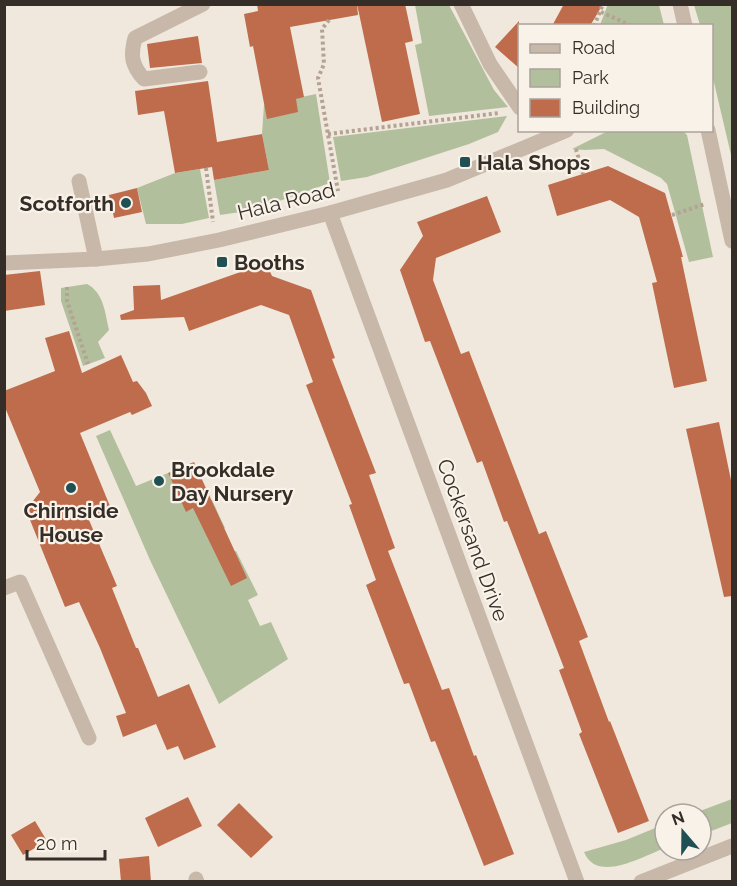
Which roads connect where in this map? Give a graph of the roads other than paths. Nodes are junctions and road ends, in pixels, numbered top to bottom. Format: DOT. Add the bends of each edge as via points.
graph roads {
  1 [pos="203,4"];
  2 [pos="461,4"];
  3 [pos="680,4"];
  4 [pos="685,24"];
  5 [pos="200,72"];
  6 [pos="518,106"];
  7 [pos="708,132"];
  8 [pos="539,136"];
  9 [pos="570,136"];
  10 [pos="79,181"];
  11 [pos="336,211"];
  12 [pos="730,219"];
  13 [pos="732,241"];
  14 [pos="96,259"];
  15 [pos="4,263"];
  16 [pos="4,588"];
  17 [pos="89,738"];
  18 [pos="732,846"];
  19 [pos="577,882"];
  20 [pos="640,882"];
  1 -- 5 [label="street" via="135,38 131,52 135,69 144,79"];
  2 -- 6 [label="street" via="490,64"];
  3 -- 4 [label="street"];
  7 -- 12 [label="street"];
  8 -- 9 [label="street, Hala Road"];
  8 -- 11 [label="street, Hala Road" via="447,180"];
  10 -- 14 [label="street"];
  11 -- 14 [label="street, Hala Road" via="213,241"];
  11 -- 19 [label="street, Cockersand Drive"];
  12 -- 13 [label="street"];
  14 -- 15 [label="street, Hala Road"];
  16 -- 17 [label="street" via="20,582"];
  18 -- 20 [label="street"];
}
